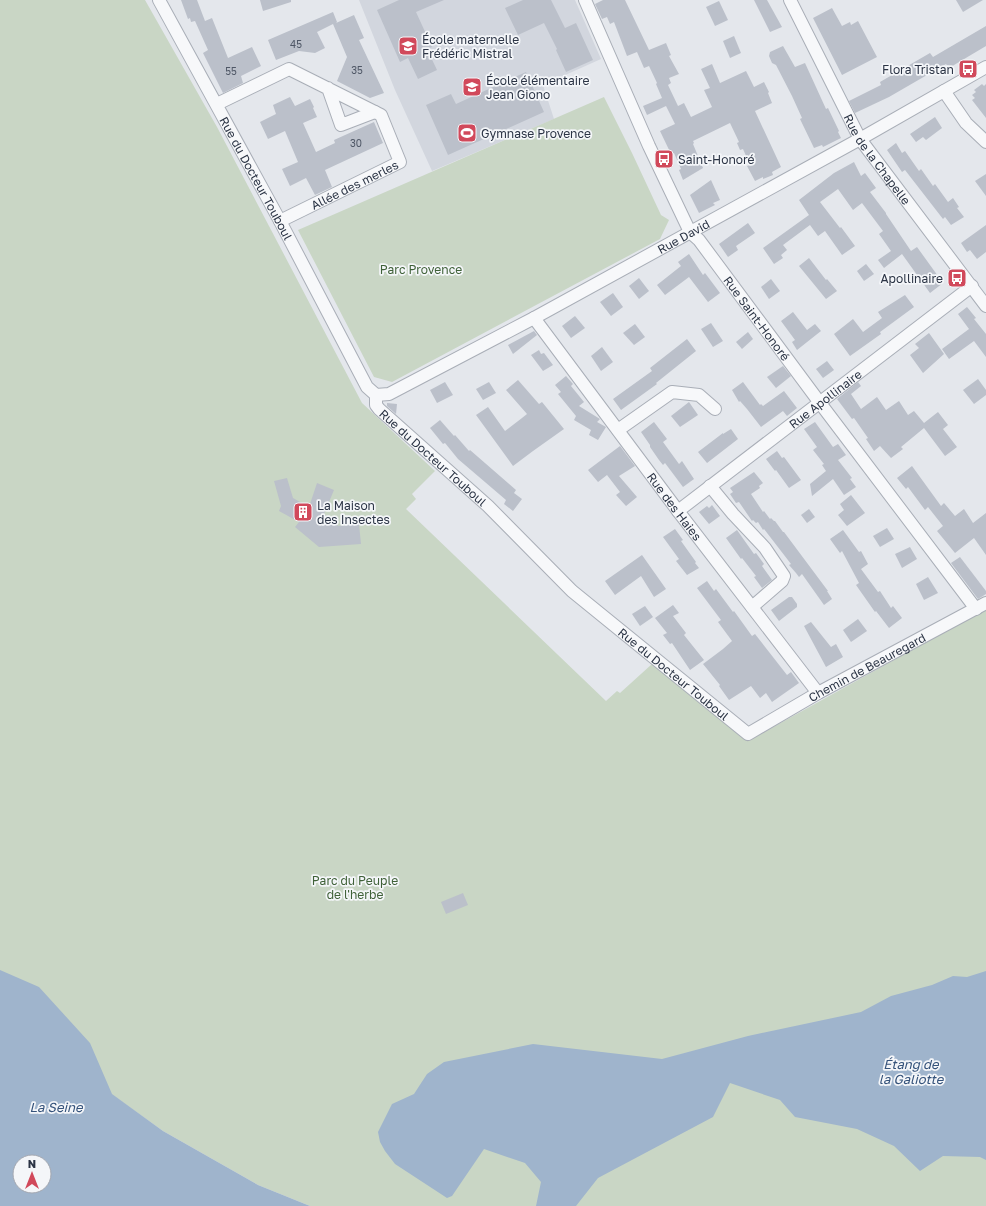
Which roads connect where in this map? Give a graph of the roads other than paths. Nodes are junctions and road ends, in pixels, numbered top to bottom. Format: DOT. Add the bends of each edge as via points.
graph roads {
  1 [pos="159,0"];
  2 [pos="585,0"];
  3 [pos="790,0"];
  4 [pos="986,67"];
  5 [pos="328,88"];
  6 [pos="944,91"];
  7 [pos="217,104"];
  8 [pos="375,112"];
  9 [pos="860,139"];
  10 [pos="986,142"];
  11 [pos="280,221"];
  12 [pos="690,232"];
  13 [pos="972,286"];
  14 [pos="986,306"];
  15 [pos="534,318"];
  16 [pos="376,395"];
  17 [pos="820,402"];
  18 [pos="716,409"];
  19 [pos="618,430"];
  20 [pos="710,486"];
  21 [pos="678,511"];
  22 [pos="981,606"];
  23 [pos="752,607"];
  24 [pos="818,693"];
  25 [pos="748,734"];
  1 -- 7 [label="street, Rue du Docteur Touboul"];
  2 -- 12 [label="street, Rue Saint-Honoré"];
  3 -- 9 [label="street, Rue de la Chapelle"];
  4 -- 6 [label="street, Rue David"];
  5 -- 7 [label="street" via="289,69"];
  5 -- 8 [label="street"];
  5 -- 8 [label="street" via="342,125"];
  6 -- 9 [label="street, Rue David"];
  6 -- 10 [label="street" via="966,123"];
  7 -- 11 [label="street, Rue du Docteur Touboul"];
  8 -- 11 [label="street, Allée des merles" via="380,115 400,162"];
  9 -- 12 [label="street, Rue David"];
  9 -- 13 [label="street, Rue de la Chapelle"];
  11 -- 16 [label="street, Rue du Docteur Touboul" via="367,387"];
  12 -- 15 [label="street, Rue David"];
  12 -- 17 [label="street, Rue Saint-Honoré" via="699,240"];
  13 -- 14 [label="street, Rue de la Chapelle"];
  13 -- 17 [label="street, Rue Apollinaire"];
  15 -- 16 [label="street, Rue David" via="389,394"];
  15 -- 19 [label="street, Rue des Haies"];
  16 -- 25 [label="street, Rue du Docteur Touboul" via="376,405 379,409 488,506 572,591"];
  17 -- 20 [label="street, Rue Apollinaire"];
  17 -- 22 [label="street, Rue Saint-Honoré"];
  18 -- 19 [label="street" via="699,395 672,392"];
  19 -- 21 [label="street, Rue des Haies"];
  20 -- 21 [label="street, Rue Apollinaire"];
  20 -- 23 [label="street" via="765,548 784,576 782,581"];
  21 -- 23 [label="street, Rue des Haies"];
  22 -- 24 [label="street, Chemin de Beauregard"];
  23 -- 24 [label="street, Rue des Haies"];
  24 -- 25 [label="street, Chemin de Beauregard"];
}
